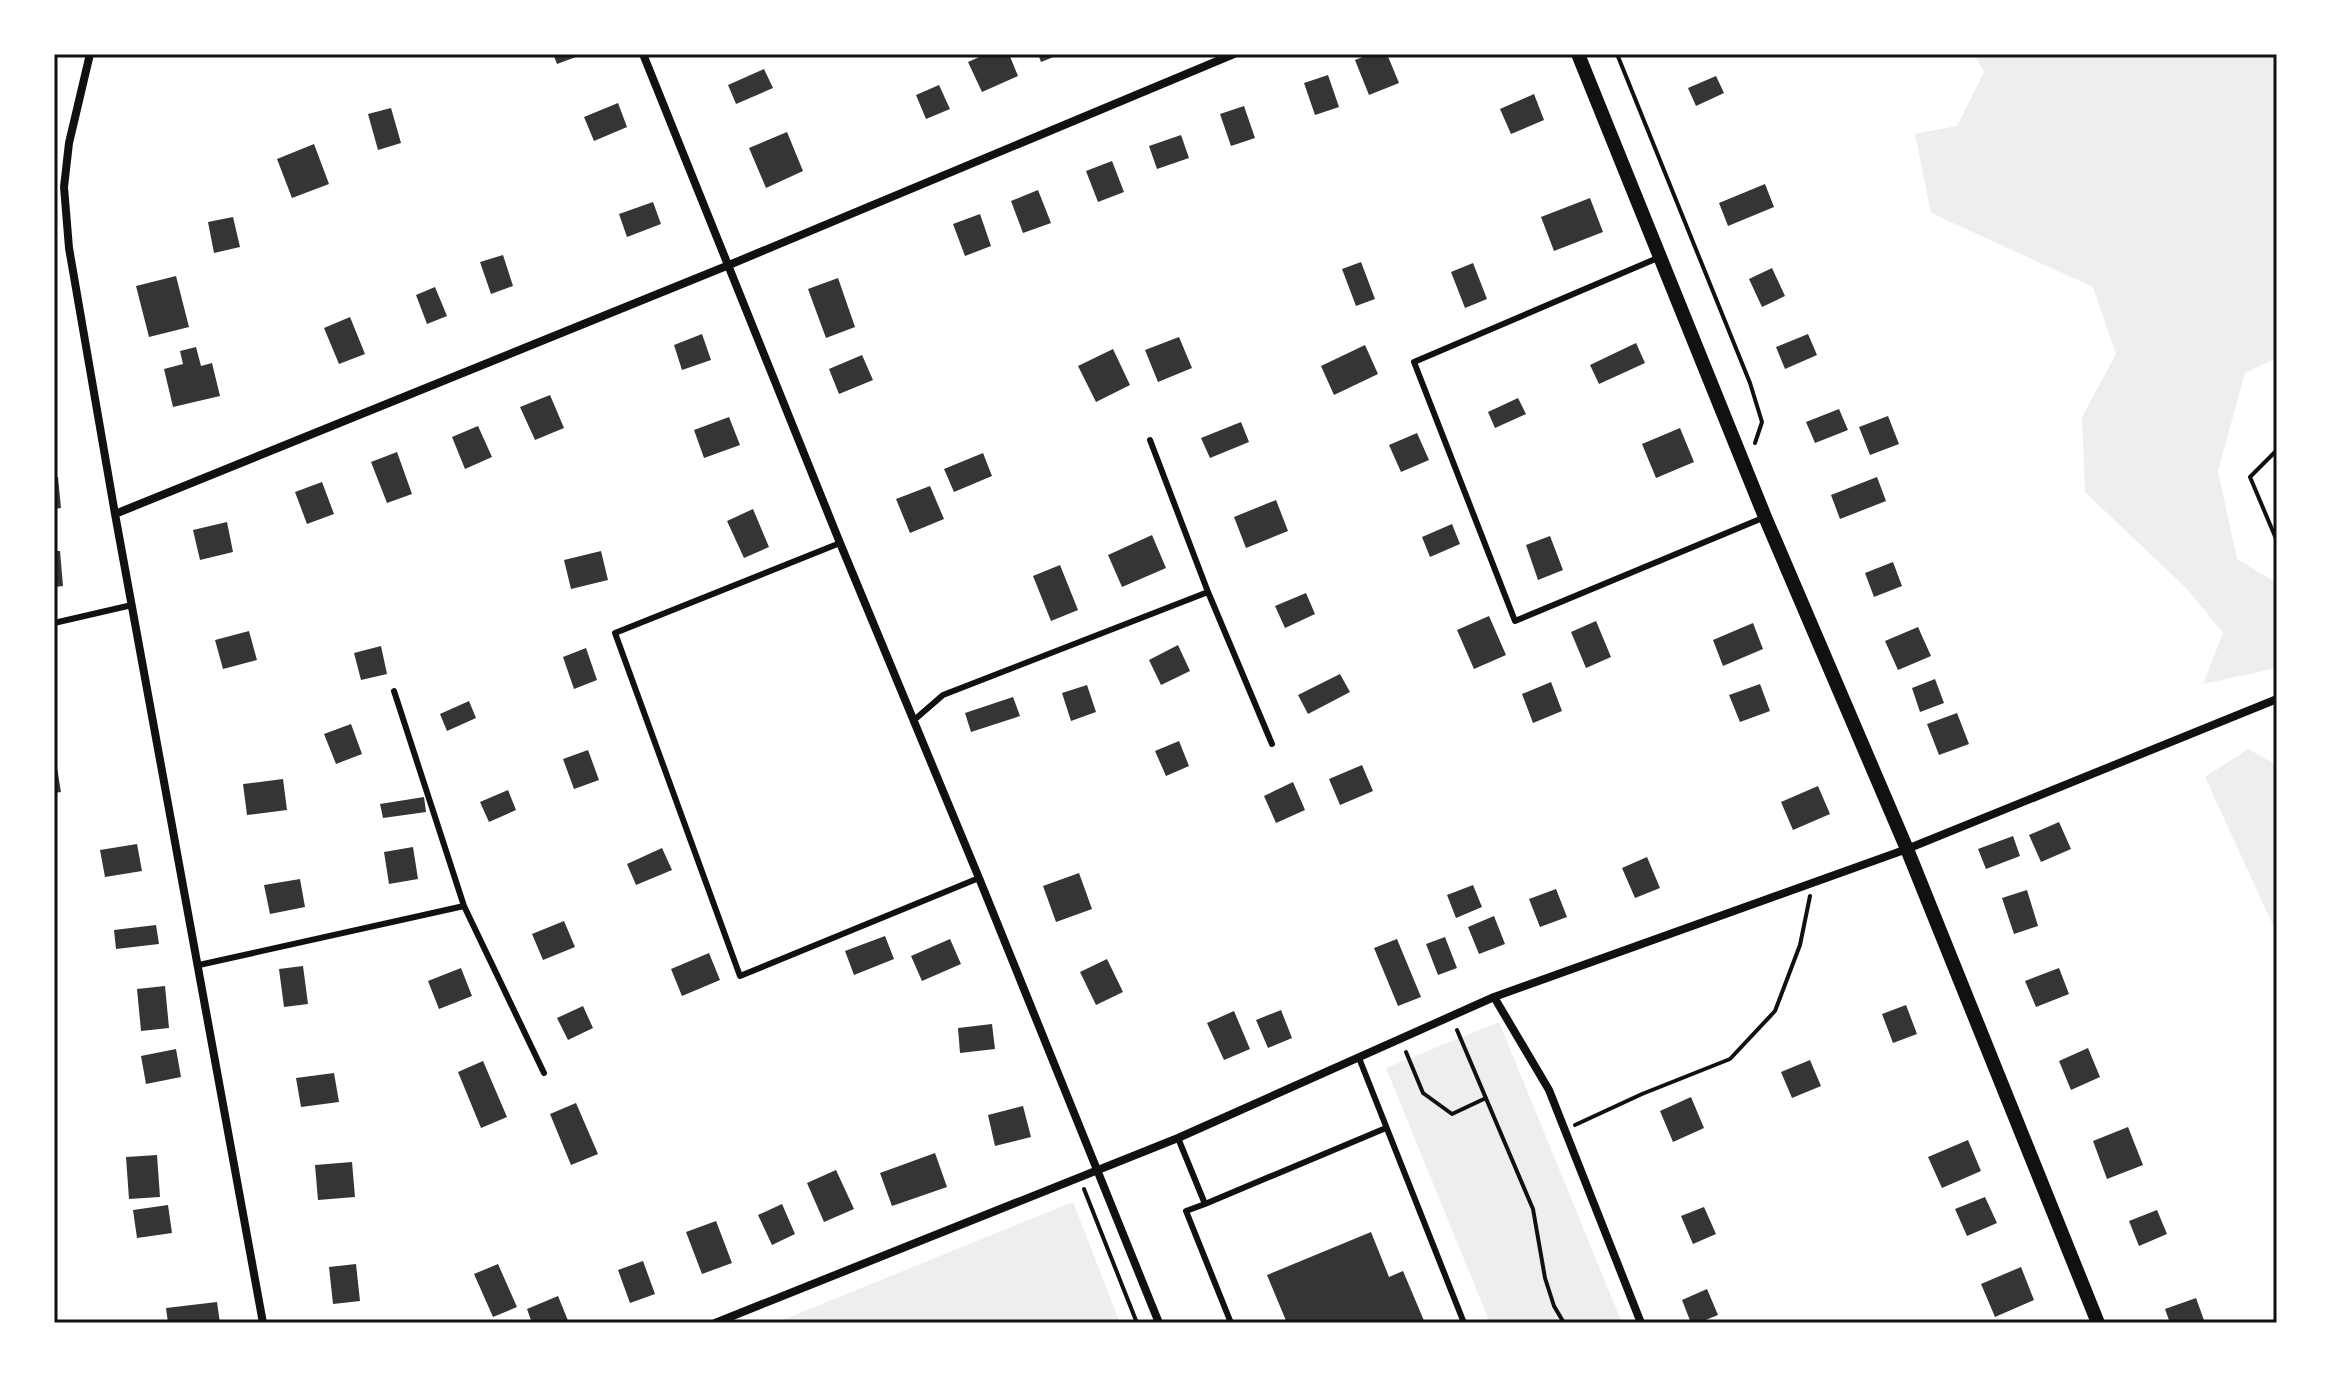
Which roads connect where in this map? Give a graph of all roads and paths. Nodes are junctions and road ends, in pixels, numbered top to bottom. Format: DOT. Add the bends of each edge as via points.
graph roads {
  1 [pos="90,54"];
  2 [pos="643,54"];
  3 [pos="1234,54"];
  4 [pos="1578,54"];
  5 [pos="1617,54"];
  6 [pos="1661,257"];
  7 [pos="729,265"];
  8 [pos="1150,440"];
  9 [pos="2277,450"];
  10 [pos="1745,467"];
  11 [pos="115,514"];
  12 [pos="1765,517"];
  13 [pos="2277,541"];
  14 [pos="840,543"];
  15 [pos="1208,592"];
  16 [pos="133,605"];
  17 [pos="54,623"];
  18 [pos="394,691"];
  19 [pos="2277,699"];
  20 [pos="913,721"];
  21 [pos="1272,744"];
  22 [pos="1907,849"];
  23 [pos="979,878"];
  24 [pos="1813,882"];
  25 [pos="464,906"];
  26 [pos="199,965"];
  27 [pos="1494,997"];
  28 [pos="1461,1039"];
  29 [pos="1359,1058"];
  30 [pos="1409,1059"];
  31 [pos="544,1073"];
  32 [pos="1486,1098"];
  33 [pos="1386,1128"];
  34 [pos="1565,1130"];
  35 [pos="1178,1138"];
  36 [pos="1097,1170"];
  37 [pos="1080,1175"];
  38 [pos="1205,1204"];
  39 [pos="263,1323"];
  40 [pos="715,1323"];
  41 [pos="1137,1323"];
  42 [pos="1159,1323"];
  43 [pos="1231,1323"];
  44 [pos="1464,1323"];
  45 [pos="1564,1323"];
  46 [pos="1641,1323"];
  47 [pos="2098,1323"];
  1 -- 11 [label="street" via="64,187 69,248"];
  2 -- 7 [label="street"];
  3 -- 7 [label="street"];
  4 -- 6 [label="street"];
  5 -- 10 [label="path" via="1750,383 1762,422"];
  6 -- 10 [label="street"];
  6 -- 12 [label="lane" via="1414,362 1515,621"];
  7 -- 11 [label="street"];
  7 -- 14 [label="street"];
  8 -- 15 [label="lane"];
  9 -- 13 [label="path" via="2250,477"];
  10 -- 12 [label="street"];
  11 -- 16 [label="street"];
  12 -- 22 [label="street"];
  14 -- 20 [label="street"];
  14 -- 23 [label="lane" via="615,633 740,976"];
  15 -- 20 [label="lane" via="943,695"];
  15 -- 21 [label="lane"];
  16 -- 17 [label="lane"];
  16 -- 26 [label="street"];
  18 -- 25 [label="lane"];
  19 -- 22 [label="street"];
  20 -- 23 [label="street"];
  22 -- 24 [label="street"];
  22 -- 47 [label="street"];
  23 -- 36 [label="street"];
  24 -- 27 [label="street"];
  24 -- 34 [label="path" via="1800,945 1775,1011 1730,1059"];
  25 -- 26 [label="lane"];
  25 -- 31 [label="lane"];
  26 -- 39 [label="street"];
  27 -- 29 [label="street"];
  27 -- 34 [label="street" via="1549,1090"];
  28 -- 32 [label="path"];
  29 -- 33 [label="lane"];
  29 -- 35 [label="street"];
  30 -- 32 [label="path" via="1423,1093 1452,1114"];
  32 -- 45 [label="path" via="1533,1209 1545,1278"];
  33 -- 38 [label="lane"];
  33 -- 44 [label="lane"];
  34 -- 46 [label="street"];
  35 -- 36 [label="street"];
  35 -- 38 [label="lane"];
  36 -- 37 [label="street"];
  36 -- 42 [label="street"];
  37 -- 40 [label="street"];
  37 -- 41 [label="path"];
  38 -- 43 [label="lane" via="1186,1211"];
}
